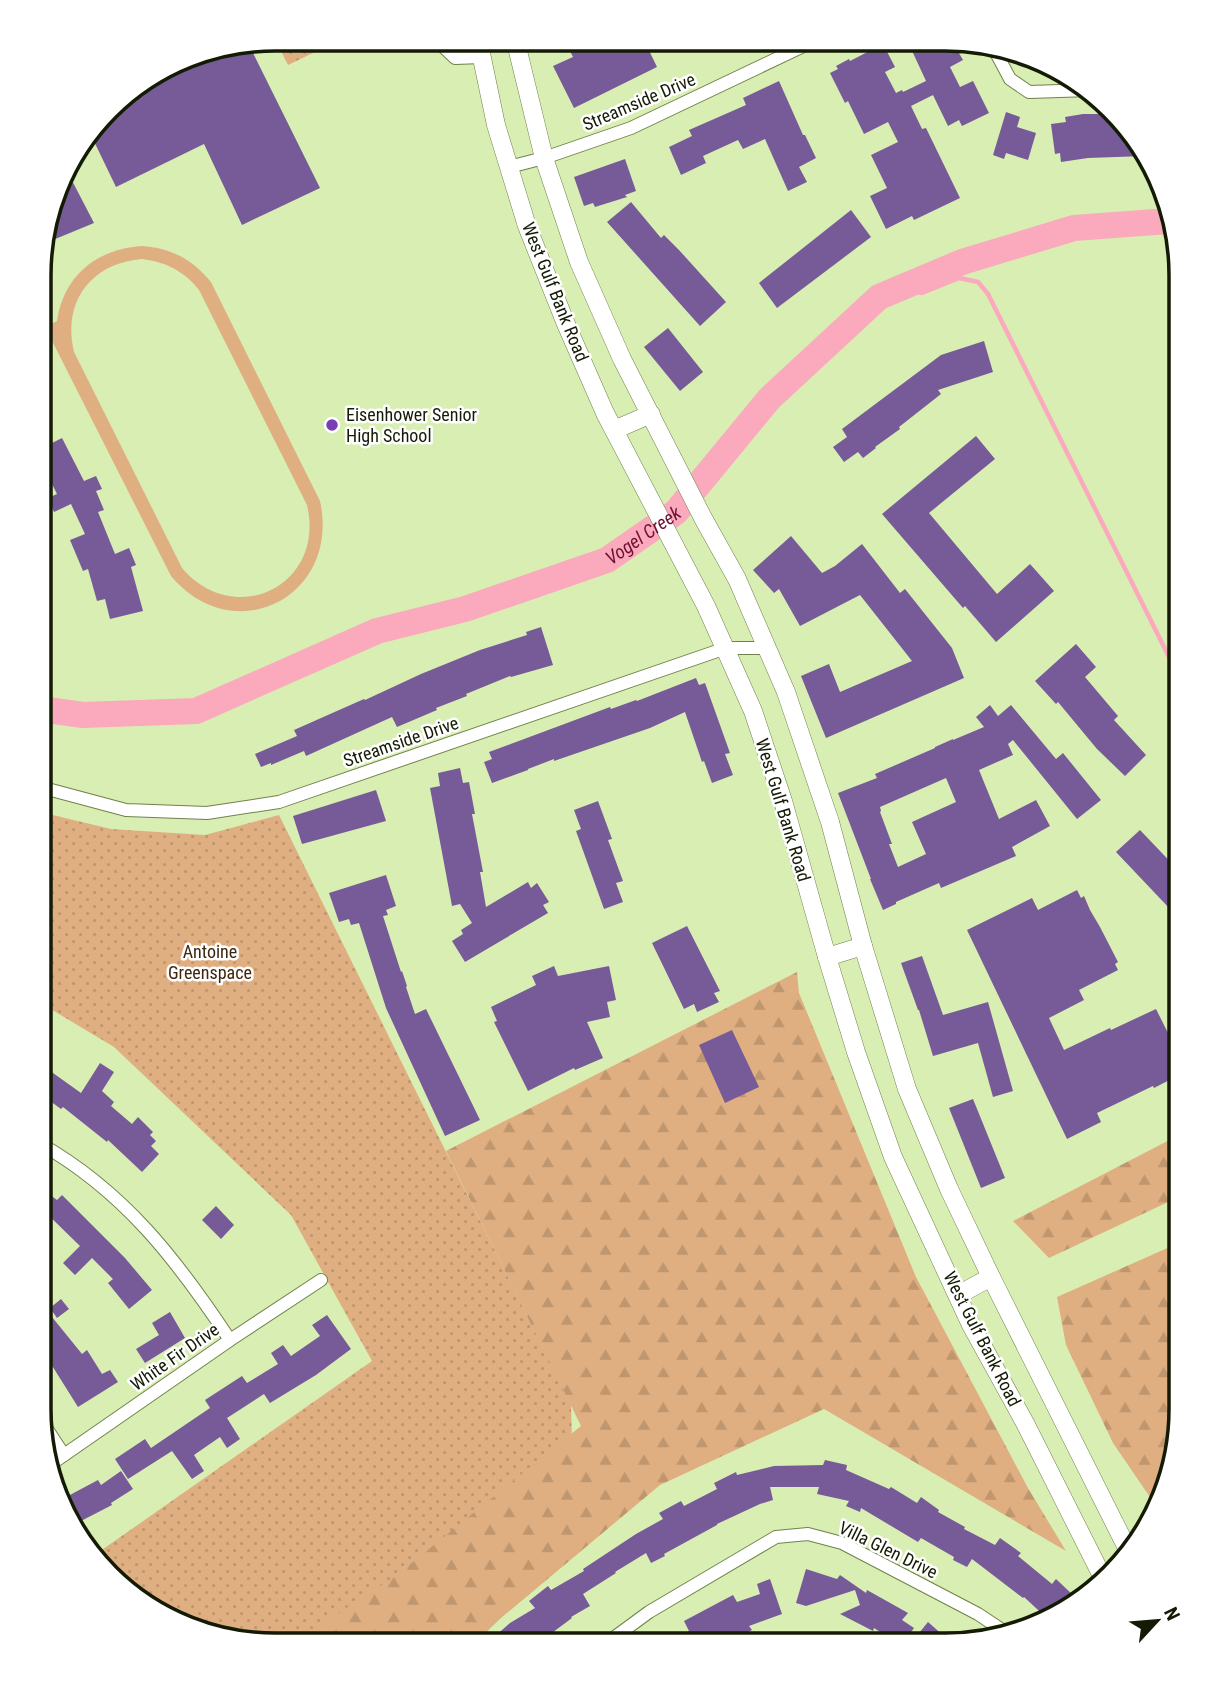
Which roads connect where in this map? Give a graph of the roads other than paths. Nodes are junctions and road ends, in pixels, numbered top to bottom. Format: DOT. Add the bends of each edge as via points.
graph roads {
  1 [pos="448,51"];
  2 [pos="472,51"];
  3 [pos="481,51"];
  4 [pos="518,51"];
  5 [pos="793,51"];
  6 [pos="998,57"];
  7 [pos="1072,91"];
  8 [pos="544,158"];
  9 [pos="509,167"];
  10 [pos="651,414"];
  11 [pos="614,430"];
  12 [pos="726,648"];
  13 [pos="766,648"];
  14 [pos="51,790"];
  15 [pos="863,946"];
  16 [pos="827,957"];
  17 [pos="51,1151"];
  18 [pos="990,1277"];
  19 [pos="321,1280"];
  20 [pos="958,1295"];
  21 [pos="230,1340"];
  22 [pos="53,1438"];
  23 [pos="64,1455"];
  24 [pos="57,1460"];
  25 [pos="1125,1543"];
  26 [pos="1100,1571"];
  27 [pos="997,1627"];
  28 [pos="619,1633"];
  1 -- 2 [label="street" via="455,58"];
  3 -- 9 [label="main road, West Gulf Bank Road"];
  4 -- 8 [label="main road, West Gulf Bank Road"];
  5 -- 8 [label="street, Streamside Drive" via="631,128"];
  6 -- 7 [label="street" via="1010,79 1029,92"];
  8 -- 9 [label="street, Streamside Drive"];
  8 -- 10 [label="main road, West Gulf Bank Road" via="579,262"];
  9 -- 11 [label="main road, West Gulf Bank Road" via="532,239"];
  10 -- 11 [label="main road"];
  10 -- 13 [label="main road, West Gulf Bank Road" via="737,579"];
  11 -- 12 [label="main road, West Gulf Bank Road"];
  12 -- 13 [label="street, Streamside Drive"];
  12 -- 14 [label="street, Streamside Drive" via="279,802 207,813 126,810"];
  12 -- 16 [label="main road, West Gulf Bank Road" via="783,801"];
  13 -- 15 [label="main road, West Gulf Bank Road" via="815,774"];
  15 -- 16 [label="main road"];
  15 -- 18 [label="main road, West Gulf Bank Road" via="907,1088"];
  16 -- 20 [label="main road, West Gulf Bank Road" via="893,1157"];
  17 -- 21 [label="street" via="96,1182 145,1226"];
  18 -- 20 [label="main road"];
  18 -- 25 [label="main road, West Gulf Bank Road"];
  19 -- 21 [label="street, White Fir Drive"];
  20 -- 26 [label="main road, West Gulf Bank Road"];
  21 -- 23 [label="street, White Fir Drive"];
  22 -- 23 [label="street"];
  23 -- 24 [label="street, White Fir Drive"];
  27 -- 28 [label="street, Villa Glen Drive" via="842,1543 808,1534 776,1537"];
}
